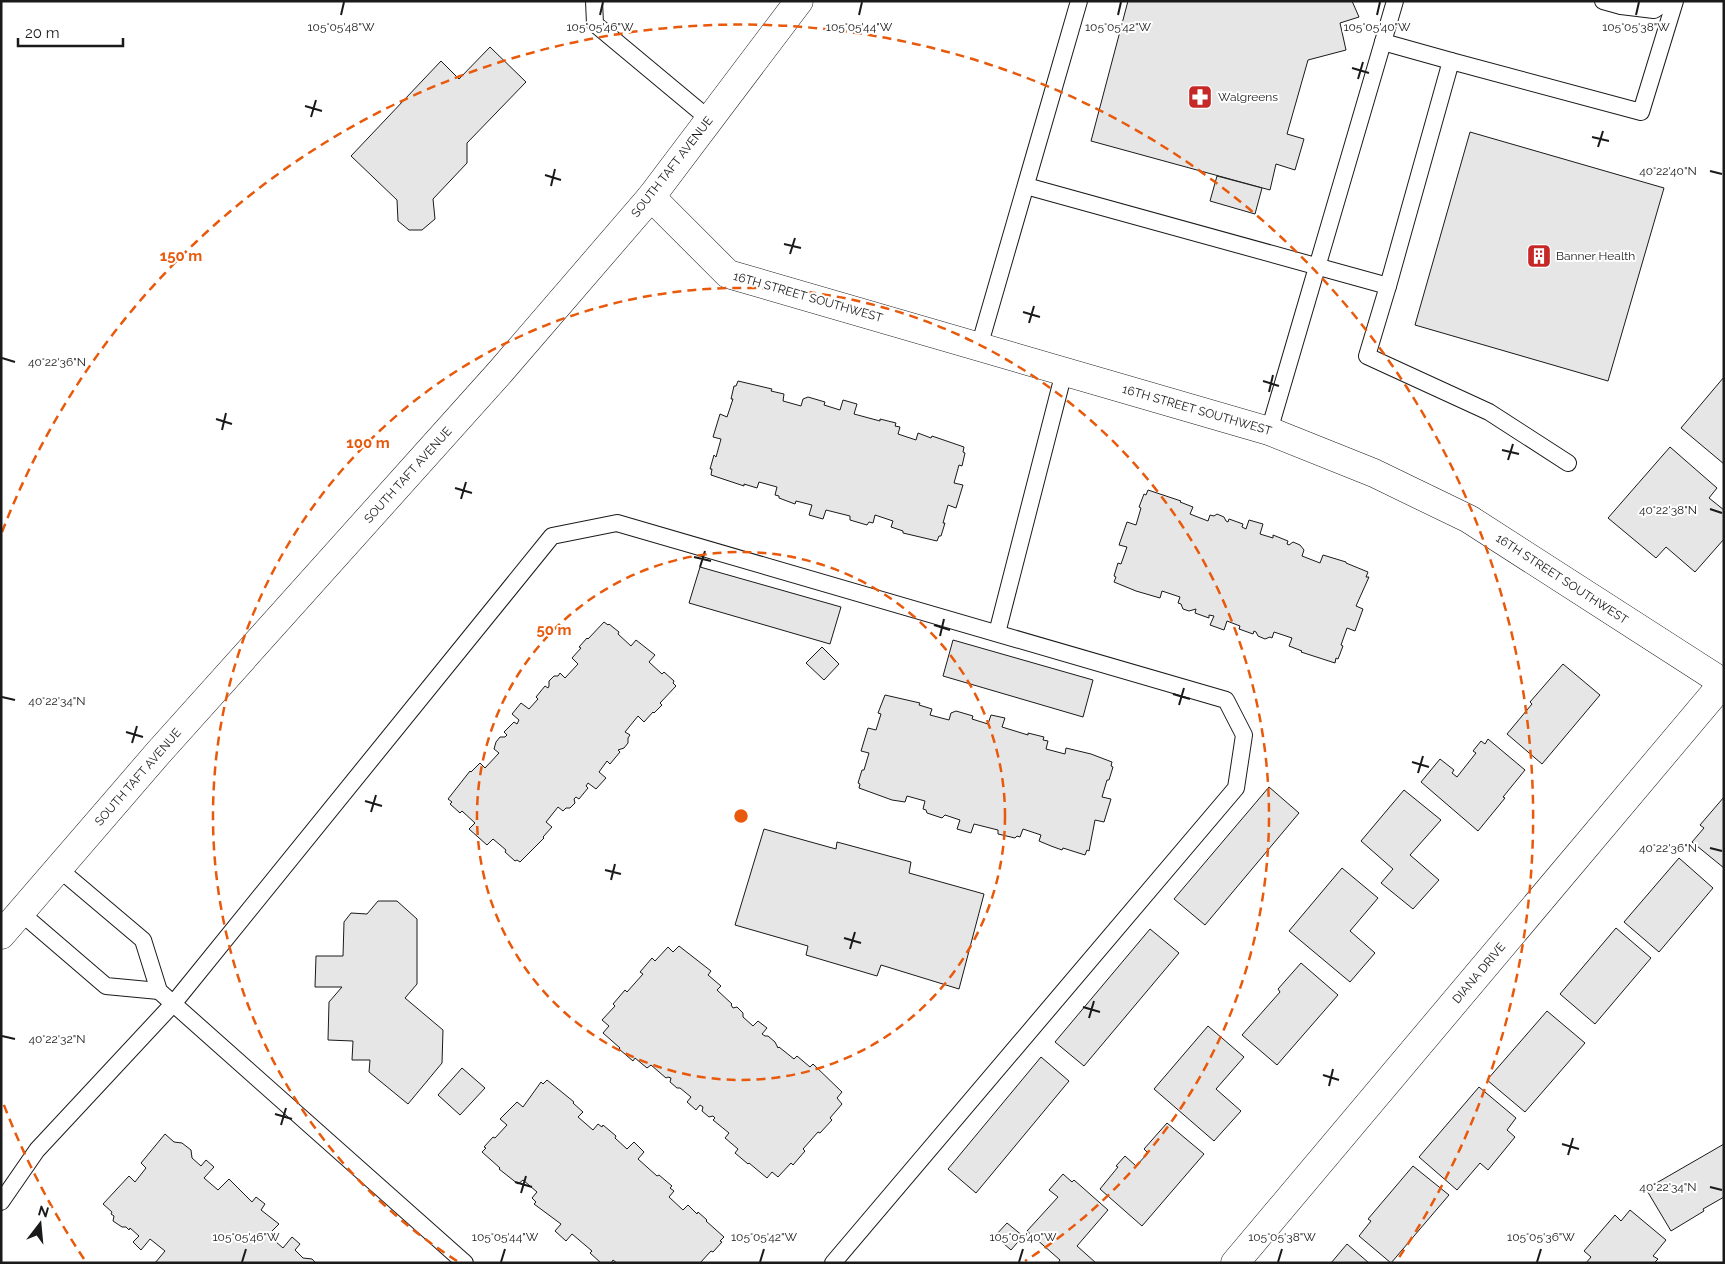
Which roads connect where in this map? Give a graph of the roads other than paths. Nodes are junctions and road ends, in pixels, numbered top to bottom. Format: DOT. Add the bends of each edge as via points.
graph roads {
  1 [pos="594,1"];
  2 [pos="799,1"];
  3 [pos="1079,1"];
  4 [pos="1394,1"];
  5 [pos="1603,1"];
  6 [pos="1668,1"];
  7 [pos="1675,1"];
  8 [pos="1383,42"];
  9 [pos="1451,61"];
  10 [pos="709,119"];
  11 [pos="1026,186"];
  12 [pos="651,197"];
  13 [pos="1317,267"];
  14 [pos="1388,286"];
  15 [pos="979,346"];
  16 [pos="1064,372"];
  17 [pos="1269,431"];
  18 [pos="1568,463"];
  19 [pos="997,633"];
  20 [pos="1724,683"];
  21 [pos="59,869"];
  22 [pos="21,913"];
  23 [pos="1,935"];
  24 [pos="158,991"];
  25 [pos="174,1004"];
  26 [pos="1,1202"];
  27 [pos="465,1263"];
  28 [pos="833,1263"];
  29 [pos="1235,1263"];
  1 -- 10 [label="lane" via="595,24"];
  2 -- 10 [label="street, SOUTH TAFT AVENUE"];
  3 -- 11 [label="lane"];
  4 -- 8 [label="lane"];
  5 -- 6 [label="lane" via="1654,10"];
  7 -- 9 [label="lane" via="1641,112"];
  8 -- 9 [label="lane"];
  8 -- 13 [label="lane"];
  9 -- 14 [label="lane"];
  10 -- 12 [label="street, SOUTH TAFT AVENUE"];
  11 -- 13 [label="lane"];
  11 -- 15 [label="lane"];
  12 -- 15 [label="street, 16TH STREET SOUTHWEST" via="728,274"];
  12 -- 21 [label="street, SOUTH TAFT AVENUE"];
  13 -- 14 [label="lane"];
  13 -- 17 [label="lane"];
  14 -- 18 [label="lane" via="1367,356 1489,412"];
  15 -- 16 [label="street, 16TH STREET SOUTHWEST"];
  16 -- 17 [label="street, 16TH STREET SOUTHWEST"];
  16 -- 19 [label="lane"];
  17 -- 20 [label="street, 16TH STREET SOUTHWEST" via="1374,473 1469,519"];
  19 -- 25 [label="lane" via="617,523 552,536"];
  19 -- 28 [label="lane" via="1226,700 1244,736 1236,788"];
  20 -- 29 [label="street, DIANA DRIVE"];
  21 -- 22 [label="street, SOUTH TAFT AVENUE"];
  21 -- 24 [label="lane" via="143,940"];
  22 -- 23 [label="street, SOUTH TAFT AVENUE"];
  22 -- 24 [label="lane" via="106,986"];
  24 -- 25 [label="lane"];
  25 -- 26 [label="lane" via="36,1150"];
  25 -- 27 [label="lane"];
}
